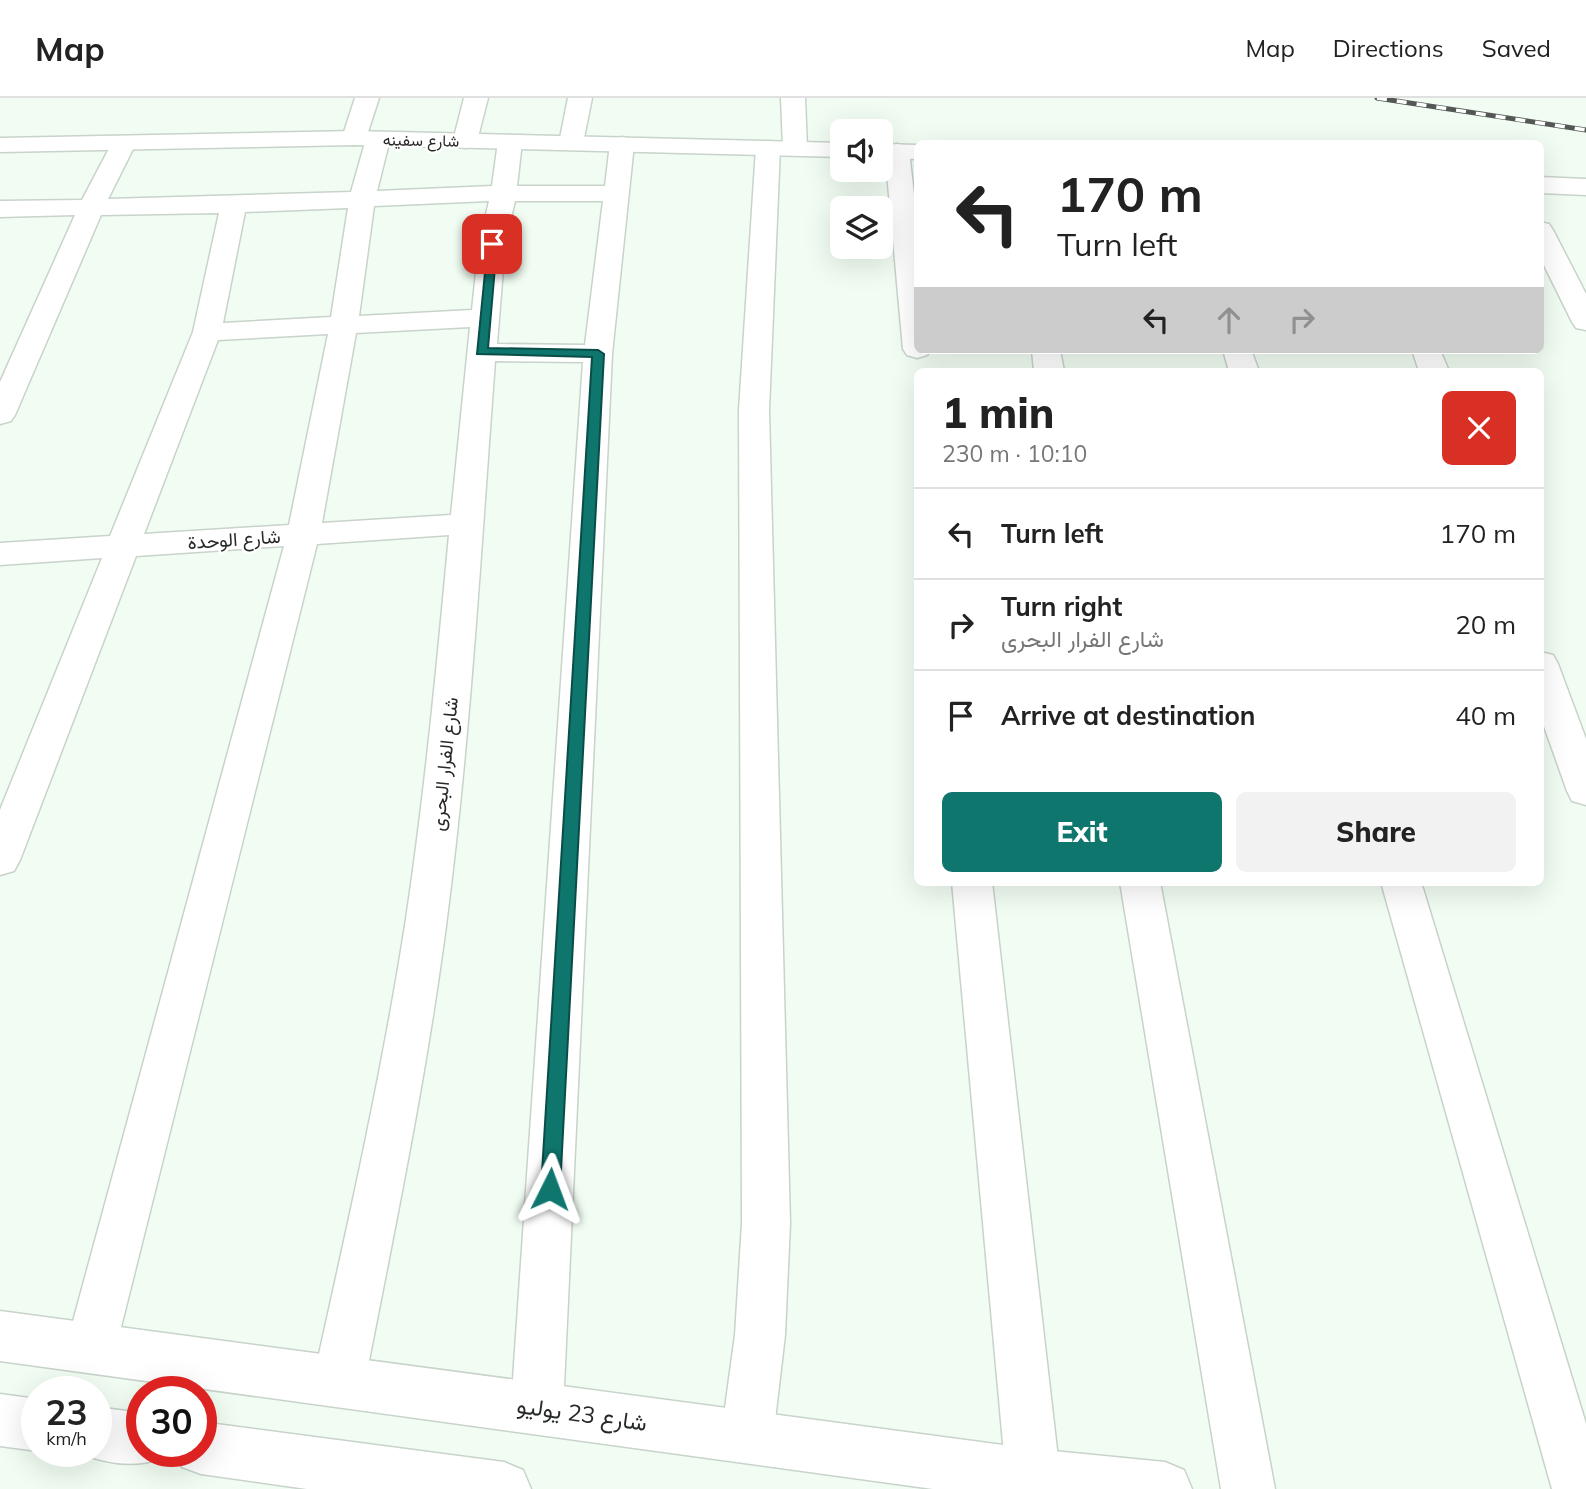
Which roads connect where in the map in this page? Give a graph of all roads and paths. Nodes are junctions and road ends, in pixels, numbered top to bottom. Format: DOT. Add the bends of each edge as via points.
graph roads {
  1 [pos="367,98"];
  2 [pos="476,98"];
  3 [pos="580,98"];
  4 [pos="793,98"];
  5 [pos="366,139"];
  6 [pos="465,141"];
  7 [pos="510,142"];
  8 [pos="124,143"];
  9 [pos="571,143"];
  10 [pos="622,144"];
  11 [pos="0,145"];
  12 [pos="781,148"];
  13 [pos="830,150"];
  14 [pos="898,151"];
  15 [pos="1544,185"];
  16 [pos="1586,187"];
  17 [pos="503,193"];
  18 [pos="614,194"];
  19 [pos="362,198"];
  20 [pos="234,205"];
  21 [pos="91,208"];
  22 [pos="0,209"];
  23 [pos="1544,238"];
  24 [pos="914,318"];
  25 [pos="1586,322"];
  26 [pos="344,324"];
  27 [pos="207,332"];
  28 [pos="483,335"];
  29 [pos="598,354"];
  30 [pos="13,358"];
  31 [pos="0,415"];
  32 [pos="468,523"];
  33 [pos="303,535"];
  34 [pos="123,546"];
  35 [pos="0,554"];
  36 [pos="1544,675"];
  37 [pos="1586,791"];
  38 [pos="0,860"];
  39 [pos="972,886"];
  40 [pos="1141,886"];
  41 [pos="1402,886"];
  42 [pos="0,1336"];
  43 [pos="91,1347"];
  44 [pos="340,1381"];
  45 [pos="537,1408"];
  46 [pos="0,1420"];
  47 [pos="21,1423"];
  48 [pos="747,1437"];
  49 [pos="217,1450"];
  50 [pos="1033,1476"];
  51 [pos="504,1489"];
  52 [pos="1165,1489"];
  53 [pos="1248,1489"];
  54 [pos="1579,1489"];
  1 -- 5 [label="street"];
  2 -- 6 [label="street"];
  3 -- 9 [label="street"];
  4 -- 12 [label="street"];
  5 -- 6 [label="street, شارع سفينه"];
  5 -- 8 [label="street, شارع سفينه"];
  5 -- 19 [label="street"];
  6 -- 7 [label="street, شارع سفينه"];
  7 -- 9 [label="street, شارع سفينه"];
  7 -- 17 [label="street, شارع الفرار البحرى"];
  8 -- 11 [label="street, شارع سفينه"];
  8 -- 21 [label="street"];
  9 -- 10 [label="street, شارع سفينه"];
  10 -- 12 [label="street, شارع سفينه"];
  10 -- 18 [label="street"];
  12 -- 13 [label="street, شارع سفينه"];
  12 -- 48 [label="street" via="754,410 766,1223 760,1335"];
  14 -- 24 [label="street"];
  15 -- 16 [label="street"];
  17 -- 18 [label="street"];
  17 -- 19 [label="street"];
  17 -- 28 [label="street, شارع الفرار البحرى" via="492,244"];
  18 -- 29 [label="street"];
  19 -- 20 [label="street"];
  19 -- 26 [label="street"];
  20 -- 21 [label="street"];
  20 -- 27 [label="street"];
  21 -- 22 [label="street"];
  21 -- 30 [label="street"];
  23 -- 25 [label="street"];
  26 -- 27 [label="street"];
  26 -- 28 [label="street"];
  26 -- 33 [label="street"];
  27 -- 34 [label="street"];
  28 -- 29 [label="street"];
  28 -- 32 [label="street, شارع الفرار البحرى"];
  29 -- 45 [label="street"];
  30 -- 31 [label="street"];
  32 -- 33 [label="street, شارع الوحدة"];
  32 -- 44 [label="street, شارع الفرار البحرى" via="435,856 399,1085"];
  33 -- 34 [label="street, شارع الوحدة"];
  33 -- 43 [label="street"];
  34 -- 35 [label="street, شارع الوحدة"];
  34 -- 38 [label="street"];
  36 -- 37 [label="street"];
  39 -- 50 [label="street"];
  40 -- 53 [label="street"];
  41 -- 54 [label="street"];
  42 -- 43 [label="street, شارع 23 يوليو"];
  43 -- 44 [label="street, شارع 23 يوليو"];
  44 -- 45 [label="street, شارع 23 يوليو"];
  45 -- 48 [label="street, شارع 23 يوليو"];
  46 -- 47 [label="street"];
  48 -- 50 [label="street, شارع 23 يوليو"];
  49 -- 51 [label="street"];
  50 -- 52 [label="street, شارع 23 يوليو"];
}
